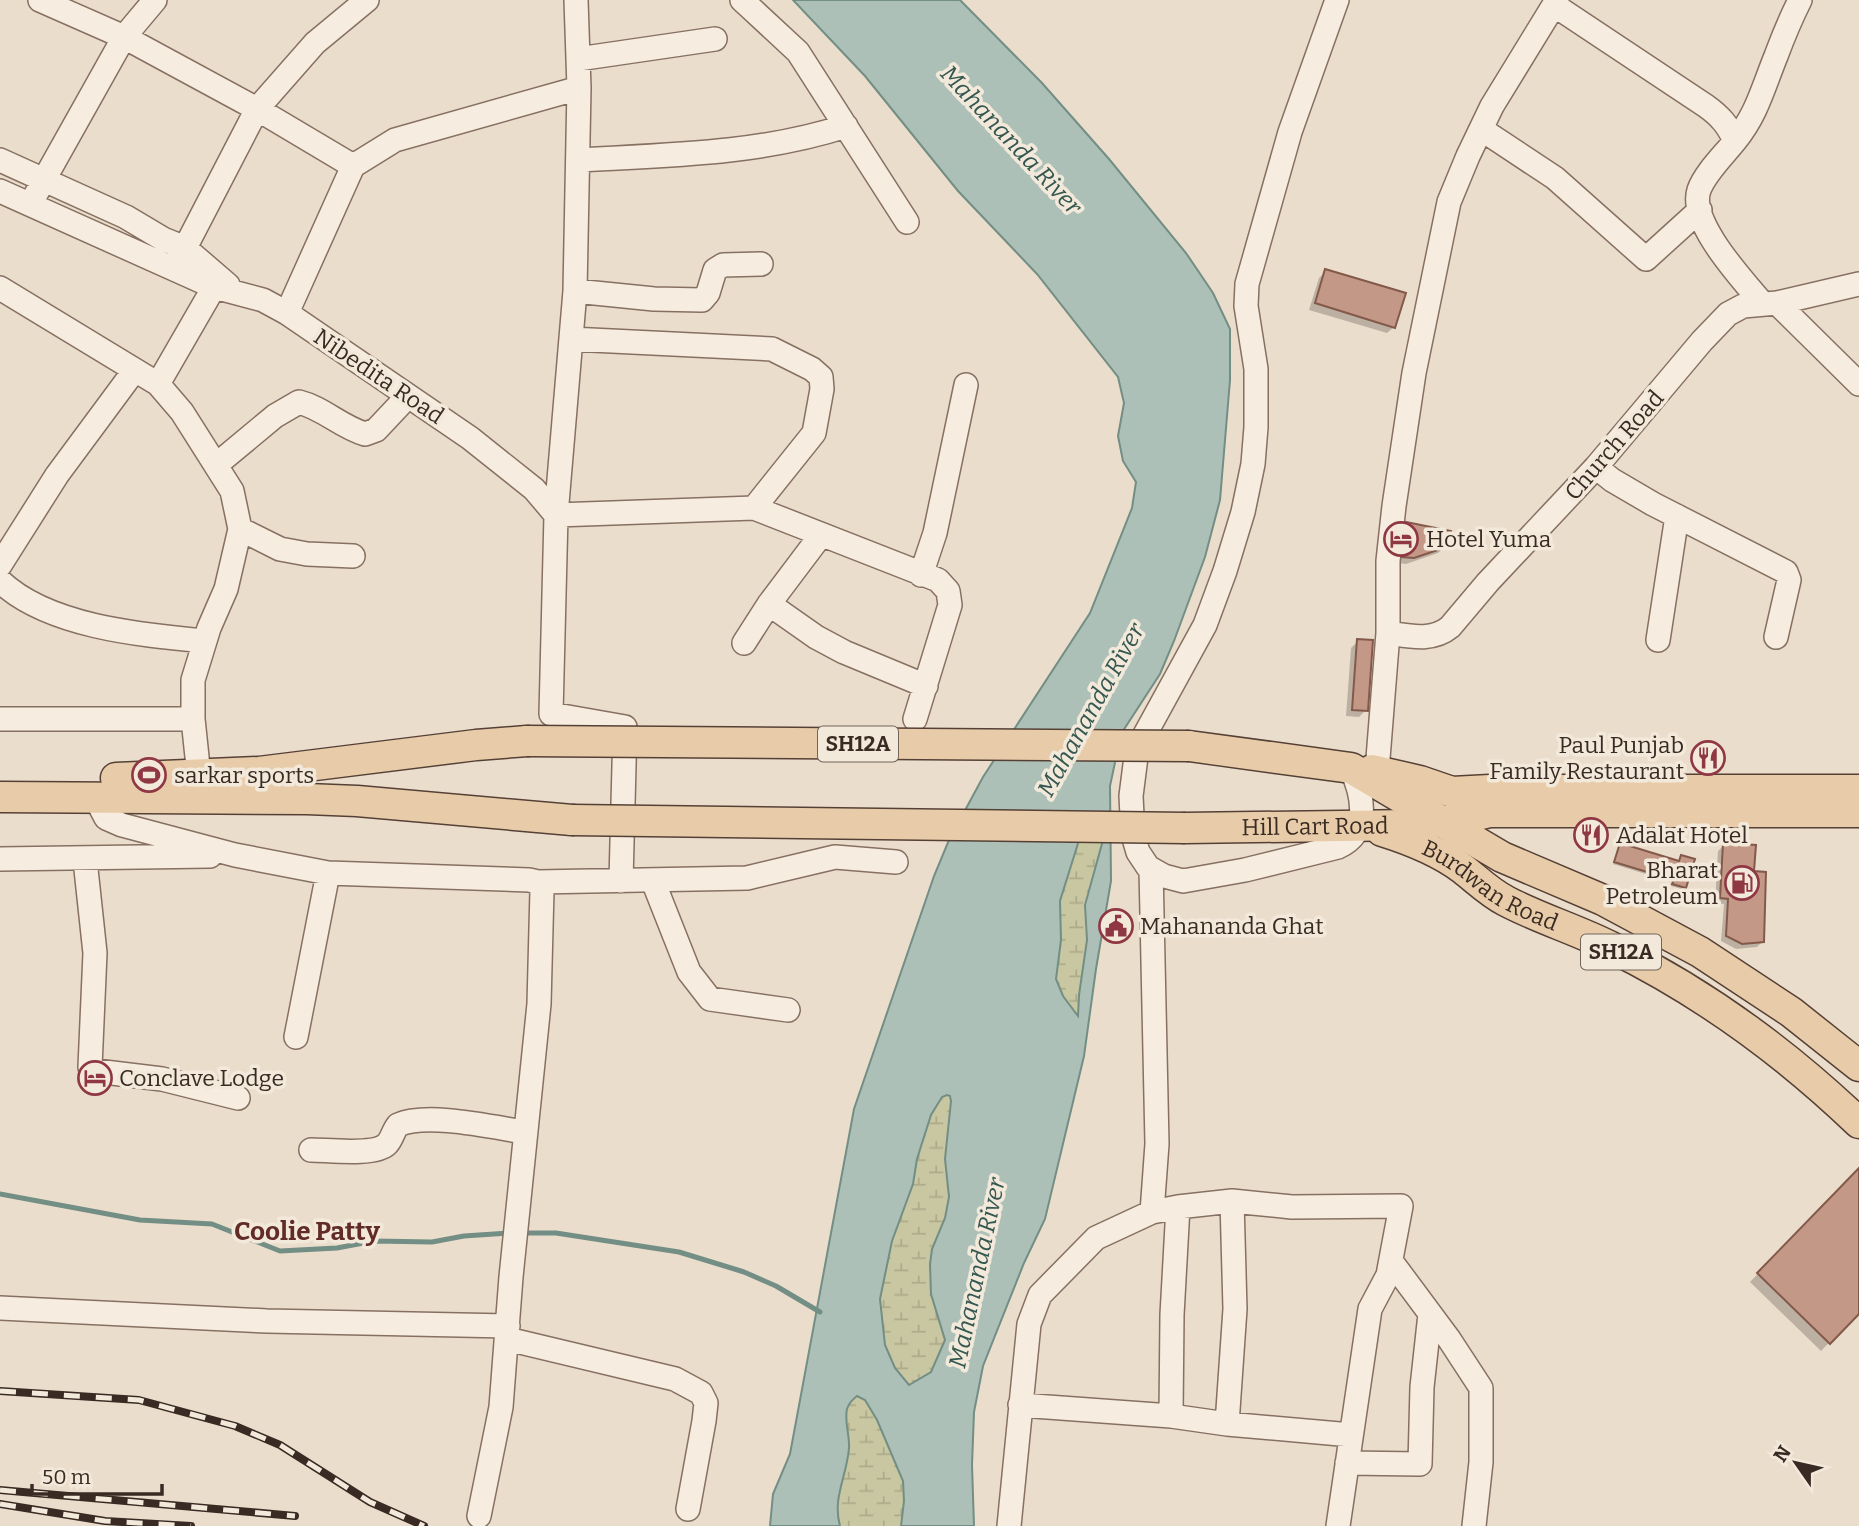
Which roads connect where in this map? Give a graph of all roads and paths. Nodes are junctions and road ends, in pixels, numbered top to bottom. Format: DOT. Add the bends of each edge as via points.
graph roads {
  1 [pos="40,0"];
  2 [pos="155,0"];
  3 [pos="367,0"];
  4 [pos="576,0"];
  5 [pos="742,0"];
  6 [pos="1337,0"];
  7 [pos="1800,0"];
  8 [pos="1556,2"];
  9 [pos="124,37"];
  10 [pos="715,39"];
  11 [pos="578,59"];
  12 [pos="579,88"];
  13 [pos="257,109"];
  14 [pos="846,126"];
  15 [pos="1481,129"];
  16 [pos="1735,141"];
  17 [pos="0,160"];
  18 [pos="578,160"];
  19 [pos="353,166"];
  20 [pos="43,180"];
  21 [pos="0,191"];
  22 [pos="30,205"];
  23 [pos="1700,209"];
  24 [pos="907,222"];
  25 [pos="185,248"];
  26 [pos="761,264"];
  27 [pos="172,267"];
  28 [pos="1859,284"];
  29 [pos="0,288"];
  30 [pos="225,289"];
  31 [pos="575,291"];
  32 [pos="1769,303"];
  33 [pos="288,313"];
  34 [pos="571,339"];
  35 [pos="134,371"];
  36 [pos="158,384"];
  37 [pos="1859,384"];
  38 [pos="966,385"];
  39 [pos="408,396"];
  40 [pos="216,465"];
  41 [pos="1596,467"];
  42 [pos="754,508"];
  43 [pos="555,515"];
  44 [pos="1676,516"];
  45 [pos="240,529"];
  46 [pos="821,535"];
  47 [pos="353,556"];
  48 [pos="0,565"];
  49 [pos="921,575"];
  50 [pos="0,581"];
  51 [pos="769,604"];
  52 [pos="1388,633"];
  53 [pos="1776,637"];
  54 [pos="1658,640"];
  55 [pos="205,641"];
  56 [pos="744,643"];
  57 [pos="926,686"];
  58 [pos="0,719"];
  59 [pos="193,719"];
  60 [pos="915,719"];
  61 [pos="1364,770"];
  62 [pos="199,776"];
  63 [pos="0,778"];
  64 [pos="1859,790"];
  65 [pos="1452,792"];
  66 [pos="0,797"];
  67 [pos="95,797"];
  68 [pos="1859,812"];
  69 [pos="1444,821"];
  70 [pos="1360,825"];
  71 [pos="235,855"];
  72 [pos="1445,857"];
  73 [pos="0,859"];
  74 [pos="85,860"];
  75 [pos="896,862"];
  76 [pos="1151,869"];
  77 [pos="328,873"];
  78 [pos="621,881"];
  79 [pos="653,881"];
  80 [pos="538,883"];
  81 [pos="788,1010"];
  82 [pos="296,1037"];
  83 [pos="1859,1066"];
  84 [pos="238,1098"];
  85 [pos="1859,1122"];
  86 [pos="524,1132"];
  87 [pos="311,1150"];
  88 [pos="1232,1201"];
  89 [pos="1178,1207"];
  90 [pos="1152,1212"];
  91 [pos="1391,1261"];
  92 [pos="0,1308"];
  93 [pos="1430,1314"];
  94 [pos="507,1332"];
  95 [pos="1020,1405"];
  96 [pos="1171,1416"];
  97 [pos="1227,1424"];
  98 [pos="1351,1435"];
  99 [pos="1347,1463"];
  100 [pos="688,1509"];
  101 [pos="479,1516"];
  102 [pos="1009,1526"];
  103 [pos="1338,1526"];
  104 [pos="1474,1526"];
  1 -- 9 [label="street"];
  2 -- 9 [label="street"];
  3 -- 13 [label="street" via="315,43"];
  4 -- 11 [label="street"];
  5 -- 14 [label="street" via="798,52"];
  6 -- 76 [label="street" via="1290,132 1247,284 1256,398 1253,464 1243,512 1205,625 1138,749 1132,825 1138,852"];
  7 -- 16 [label="street" via="1758,106"];
  8 -- 15 [label="street"];
  8 -- 16 [label="street" via="1706,106 1725,122"];
  9 -- 13 [label="street"];
  9 -- 20 [label="street"];
  10 -- 11 [label="street"];
  11 -- 12 [label="street"];
  12 -- 18 [label="street"];
  12 -- 19 [label="street" via="395,140"];
  13 -- 19 [label="street"];
  13 -- 25 [label="street"];
  14 -- 18 [label="street" via="809,138 723,152"];
  14 -- 24 [label="street"];
  15 -- 23 [label="street" via="1555,178 1646,259"];
  15 -- 52 [label="street" via="1449,202 1414,373 1388,561"];
  16 -- 23 [label="street" via="1702,184"];
  17 -- 20 [label="street"];
  18 -- 31 [label="street"];
  19 -- 33 [label="street"];
  20 -- 22 [label="street"];
  20 -- 25 [label="street"];
  21 -- 22 [label="street, Nibedita Road"];
  22 -- 27 [label="street, Nibedita Road"];
  23 -- 32 [label="street" via="1721,253"];
  25 -- 27 [label="street"];
  25 -- 30 [label="street"];
  26 -- 31 [label="street" via="723,265 715,270 702,300"];
  27 -- 30 [label="street, Nibedita Road"];
  28 -- 32 [label="street, Church Road"];
  29 -- 35 [label="street"];
  30 -- 33 [label="street, Nibedita Road" via="264,300"];
  30 -- 36 [label="street"];
  31 -- 34 [label="street"];
  32 -- 37 [label="street"];
  32 -- 41 [label="street, Church Road" via="1735,309 1720,320"];
  33 -- 39 [label="street, Nibedita Road"];
  34 -- 42 [label="street" via="772,349 821,377 814,433"];
  34 -- 43 [label="street"];
  35 -- 36 [label="street"];
  35 -- 48 [label="street" via="57,475"];
  36 -- 40 [label="street"];
  38 -- 49 [label="street" via="935,533"];
  39 -- 40 [label="street" via="376,430 365,434 299,402"];
  39 -- 43 [label="street, Nibedita Road" via="534,489"];
  40 -- 45 [label="street" via="232,491"];
  41 -- 44 [label="street"];
  41 -- 52 [label="street, Church Road" via="1444,632 1428,637"];
  42 -- 43 [label="street"];
  42 -- 46 [label="street"];
  43 -- 78 [label="street" via="551,714 625,727"];
  44 -- 53 [label="street" via="1786,572 1789,580"];
  44 -- 54 [label="street"];
  45 -- 47 [label="street" via="281,550"];
  45 -- 55 [label="street" via="226,589"];
  46 -- 49 [label="street"];
  46 -- 51 [label="street"];
  49 -- 57 [label="street" via="938,580 948,591 950,605"];
  50 -- 55 [label="street" via="44,608 85,622 128,634"];
  51 -- 56 [label="street"];
  51 -- 57 [label="street" via="844,652"];
  52 -- 61 [label="street"];
  55 -- 59 [label="street" via="193,680"];
  57 -- 60 [label="street"];
  58 -- 59 [label="street"];
  59 -- 62 [label="street"];
  61 -- 62 [label="main road, Hill Cart Road / SH12A, bridge" via="1189,746 527,741"];
  61 -- 65 [label="main road, Hill Cart Road"];
  61 -- 69 [label="main road, Hill Cart Road / SH12A"];
  61 -- 70 [label="street"];
  62 -- 63 [label="main road, SH12A"];
  64 -- 65 [label="main road, Hill Cart Road"];
  65 -- 69 [label="main road"];
  66 -- 67 [label="main road, SH12A"];
  67 -- 70 [label="main road, Hill Cart Road / SH12A, bridge" via="357,801 572,820 1185,828"];
  67 -- 71 [label="street" via="106,818 122,825"];
  68 -- 69 [label="main road, Hill Cart Road" via="1490,812"];
  69 -- 70 [label="main road, Hill Cart Road"];
  69 -- 72 [label="main road"];
  69 -- 83 [label="main road, Burdwan Road / SH12A" via="1502,857 1606,901 1700,952 1791,1012"];
  70 -- 72 [label="main road, Burdwan Road / SH12A" via="1403,837"];
  70 -- 76 [label="street" via="1338,847 1245,870 1183,881"];
  71 -- 74 [label="street"];
  71 -- 77 [label="street"];
  72 -- 85 [label="main road, Burdwan Road / SH12A" via="1503,900 1612,947 1682,987 1760,1040"];
  73 -- 74 [label="street"];
  74 -- 84 [label="street" via="95,953 90,1068 162,1079"];
  75 -- 79 [label="street" via="835,858 747,878"];
  76 -- 90 [label="street" via="1157,1144"];
  77 -- 80 [label="street"];
  77 -- 82 [label="street"];
  78 -- 79 [label="street"];
  78 -- 80 [label="street"];
  79 -- 81 [label="street" via="690,972 710,999"];
  80 -- 86 [label="street" via="542,890 538,1004"];
  86 -- 87 [label="street" via="454,1121 415,1121 398,1125 390,1142 380,1149"];
  86 -- 94 [label="street"];
  88 -- 89 [label="street"];
  88 -- 91 [label="street" via="1292,1207 1401,1206"];
  88 -- 97 [label="street" via="1235,1310"];
  89 -- 90 [label="street"];
  89 -- 96 [label="street"];
  90 -- 95 [label="street" via="1096,1238 1040,1296 1029,1324"];
  91 -- 93 [label="street"];
  91 -- 98 [label="street" via="1370,1309"];
  92 -- 94 [label="street"];
  93 -- 99 [label="street" via="1420,1464"];
  93 -- 104 [label="street" via="1481,1388 1481,1462"];
  94 -- 100 [label="street" via="675,1379 701,1393 706,1403 704,1421"];
  94 -- 101 [label="street" via="501,1407"];
  95 -- 96 [label="street"];
  95 -- 102 [label="street"];
  96 -- 97 [label="street"];
  97 -- 98 [label="street"];
  98 -- 99 [label="street"];
  99 -- 103 [label="street"];
}
